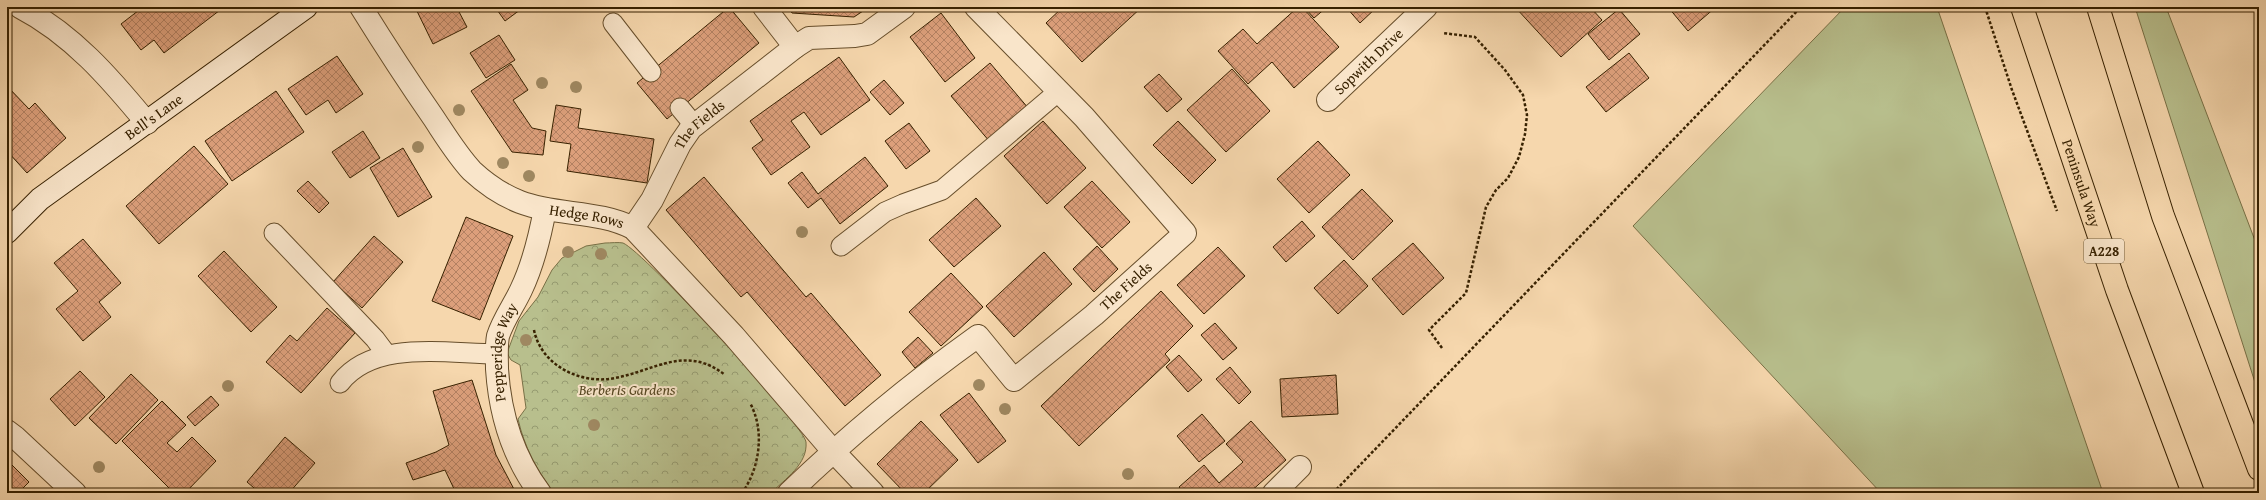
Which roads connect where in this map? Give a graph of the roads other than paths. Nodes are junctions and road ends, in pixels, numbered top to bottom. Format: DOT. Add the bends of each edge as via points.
graph roads {
  1 [pos="20,7"];
  2 [pos="306,7"];
  3 [pos="361,7"];
  4 [pos="764,7"];
  5 [pos="904,7"];
  6 [pos="976,7"];
  7 [pos="2022,7"];
  8 [pos="2098,7"];
  9 [pos="1423,10"];
  10 [pos="613,23"];
  11 [pos="795,47"];
  12 [pos="651,72"];
  13 [pos="1059,91"];
  14 [pos="1328,100"];
  15 [pos="680,108"];
  16 [pos="147,123"];
  17 [pos="694,126"];
  18 [pos="545,209"];
  19 [pos="632,228"];
  20 [pos="7,232"];
  21 [pos="274,233"];
  22 [pos="841,246"];
  23 [pos="497,354"];
  24 [pos="387,355"];
  25 [pos="340,383"];
  26 [pos="7,431"];
  27 [pos="833,451"];
  28 [pos="1300,467"];
  29 [pos="2259,469"];
  30 [pos="75,493"];
  31 [pos="540,493"];
  32 [pos="789,493"];
  33 [pos="874,493"];
  34 [pos="1274,493"];
  35 [pos="2193,493"];
  1 -- 16 [label="street" via="87,54 115,83"];
  2 -- 16 [label="street, Bell's Lane"];
  3 -- 18 [label="street, Hedge Rows" via="408,81 472,171 503,195"];
  4 -- 11 [label="street"];
  5 -- 11 [label="street, The Fields" via="867,34 809,38"];
  6 -- 13 [label="street, The Fields"];
  7 -- 35 [label="main road, Peninsula Way / A228" via="2117,290"];
  8 -- 29 [label="main road" via="2163,216"];
  9 -- 14 [label="street, Sopwith Drive"];
  10 -- 12 [label="lane"];
  11 -- 17 [label="street, The Fields"];
  13 -- 22 [label="lane" via="942,190 885,212"];
  13 -- 27 [label="street, The Fields" via="1185,233 1094,315 1014,380 978,336 888,404"];
  15 -- 17 [label="lane"];
  16 -- 20 [label="street, Bell's Lane" via="40,199"];
  17 -- 19 [label="street, The Fields" via="680,144 652,200"];
  18 -- 19 [label="street, Hedge Rows" via="619,221"];
  18 -- 23 [label="street, Pepperidge Way" via="540,238 522,289 498,336"];
  19 -- 27 [label="street, Hedge Rows" via="734,336"];
  21 -- 24 [label="lane" via="375,339"];
  23 -- 24 [label="lane" via="424,352"];
  23 -- 31 [label="street, Pepperidge Way" via="504,419 514,450"];
  24 -- 25 [label="lane" via="361,364 349,372"];
  26 -- 30 [label="street"];
  27 -- 32 [label="street"];
  27 -- 33 [label="street"];
  28 -- 34 [label="street"];
}
